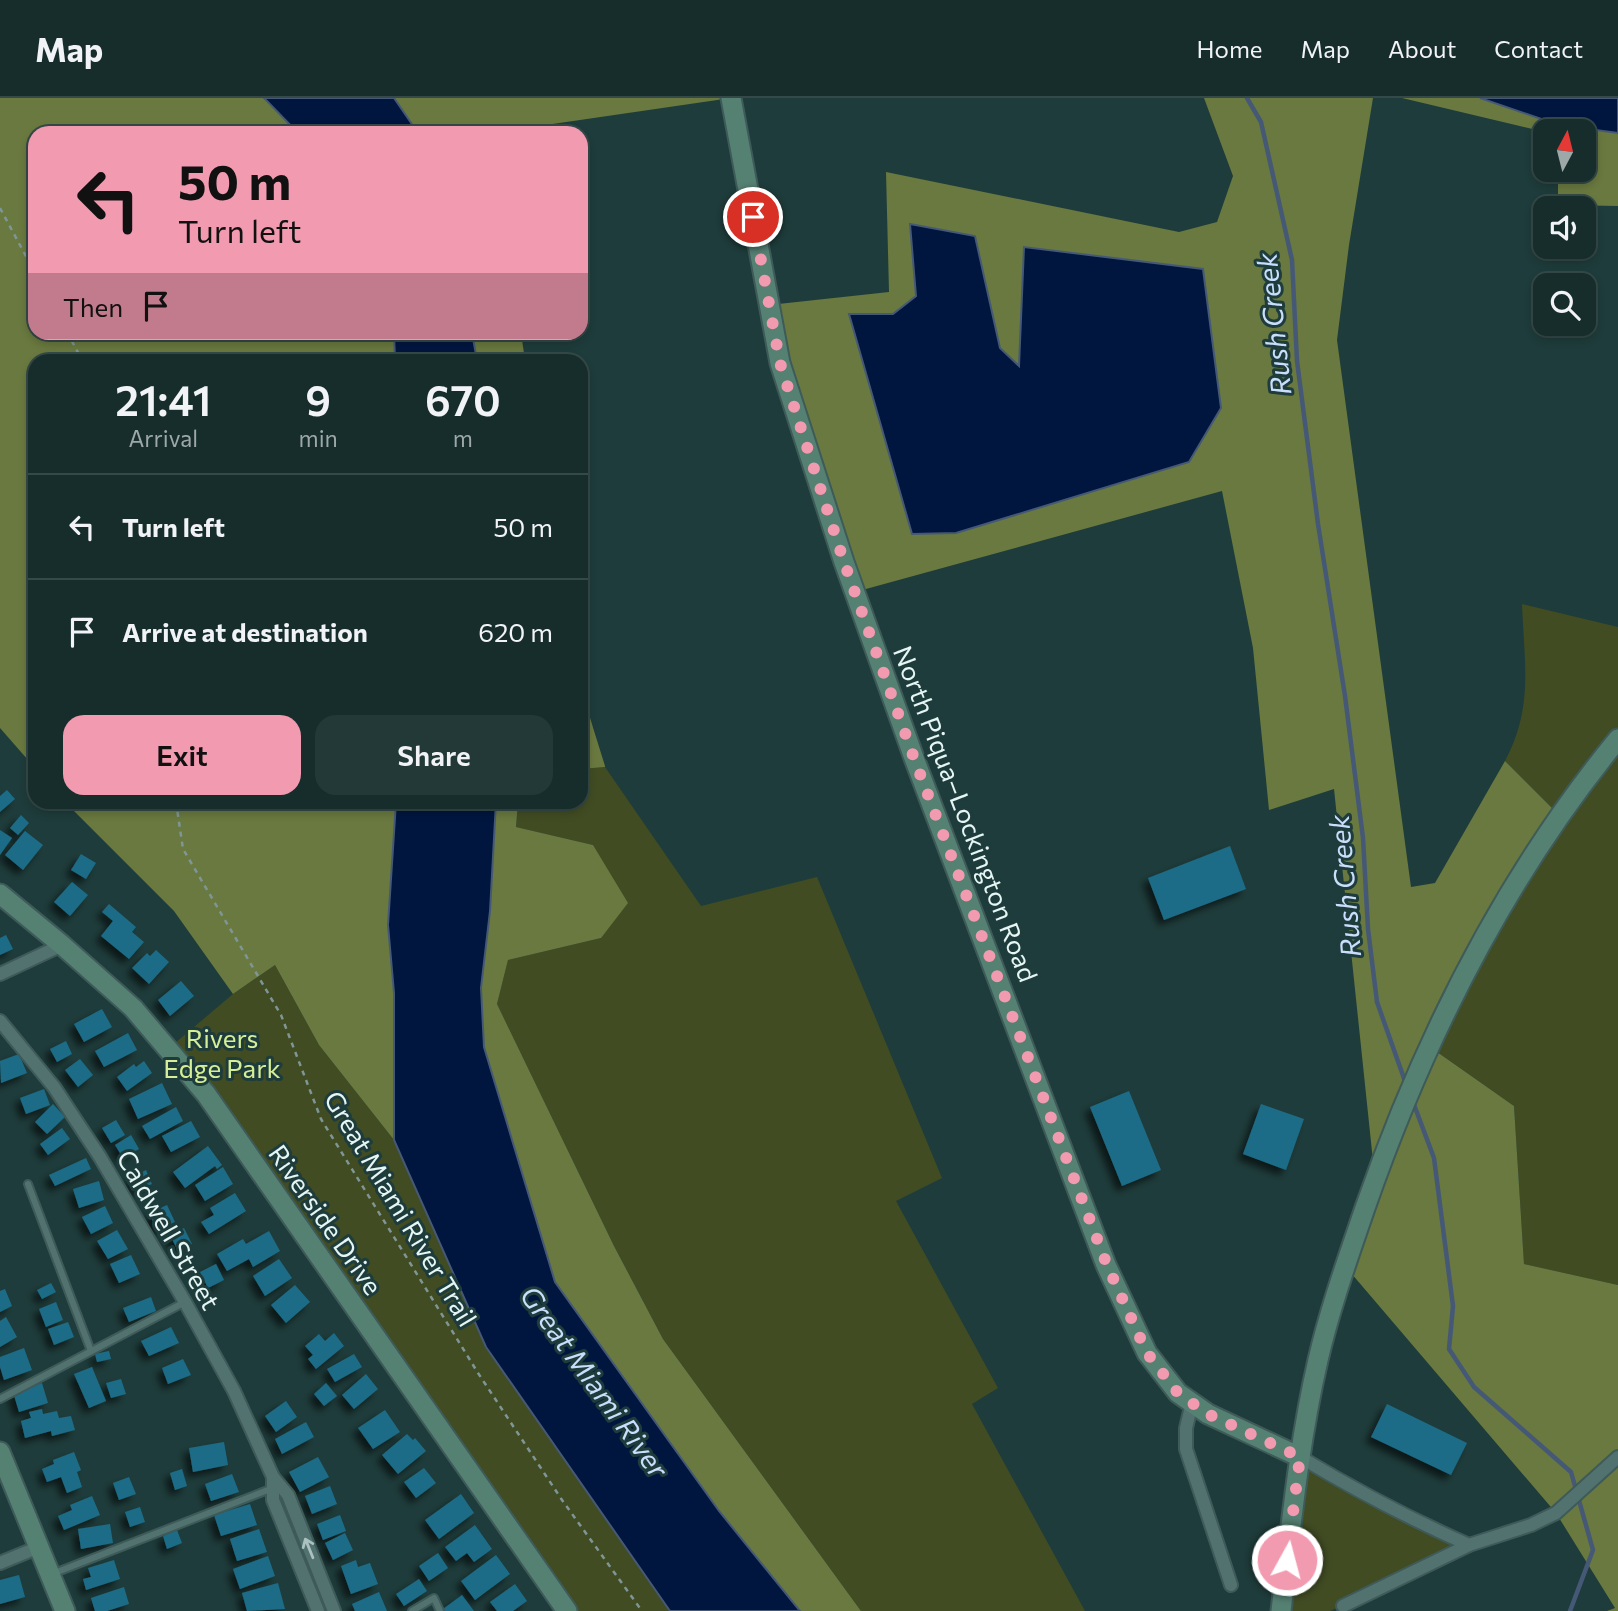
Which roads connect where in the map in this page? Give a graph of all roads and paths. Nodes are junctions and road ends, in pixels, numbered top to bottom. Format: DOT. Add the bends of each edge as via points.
graph roads {
  1 [pos="731,98"];
  2 [pos="0,208"];
  3 [pos="28,260"];
  4 [pos="1618,739"];
  5 [pos="177,809"];
  6 [pos="0,894"];
  7 [pos="62,945"];
  8 [pos="0,974"];
  9 [pos="0,1021"];
  10 [pos="28,1184"];
  11 [pos="185,1302"];
  12 [pos="91,1351"];
  13 [pos="0,1399"];
  14 [pos="1192,1402"];
  15 [pos="0,1452"];
  16 [pos="1300,1457"];
  17 [pos="1616,1460"];
  18 [pos="273,1483"];
  19 [pos="1469,1545"];
  20 [pos="39,1547"];
  21 [pos="0,1563"];
  22 [pos="50,1574"];
  23 [pos="1231,1585"];
  24 [pos="328,1597"];
  25 [pos="1343,1606"];
  26 [pos="316,1607"];
  27 [pos="65,1611"];
  28 [pos="334,1611"];
  29 [pos="412,1611"];
  30 [pos="440,1611"];
  31 [pos="567,1611"];
  32 [pos="642,1611"];
  33 [pos="1281,1611"];
  1 -- 14 [label="main road, North Piqua–Lockington Road" via="780,363 847,572 1107,1265 1147,1353 1178,1393"];
  2 -- 3 [label="path"];
  4 -- 16 [label="main road" via="1559,815 1519,878 1430,1047 1345,1266 1319,1359"];
  5 -- 32 [label="path, Great Miami River Trail" via="183,849 281,1015 321,1119 485,1384"];
  6 -- 7 [label="main road, Riverside Drive"];
  7 -- 8 [label="street"];
  7 -- 31 [label="main road, Riverside Drive" via="133,1009 206,1094"];
  9 -- 11 [label="street, Caldwell Street" via="54,1087"];
  10 -- 12 [label="lane"];
  11 -- 12 [label="lane"];
  11 -- 18 [label="street, Caldwell Street" via="234,1391"];
  12 -- 13 [label="lane"];
  14 -- 16 [label="main road, North Piqua–Lockington Road"];
  14 -- 23 [label="street" via="1186,1449"];
  15 -- 20 [label="main road"];
  16 -- 19 [label="street" via="1414,1521"];
  16 -- 33 [label="main road"];
  17 -- 19 [label="street" via="1556,1513"];
  18 -- 22 [label="lane"];
  24 -- 18 [label="street, Caldwell Street, one-way" via="288,1495"];
  18 -- 26 [label="street, Caldwell Street" via="274,1500"];
  19 -- 25 [label="street"];
  20 -- 21 [label="street"];
  20 -- 22 [label="main road"];
  22 -- 27 [label="main road"];
  24 -- 26 [label="street"];
  24 -- 28 [label="street, Caldwell Street"];
  29 -- 30 [label="lane" via="434,1598"];
}
